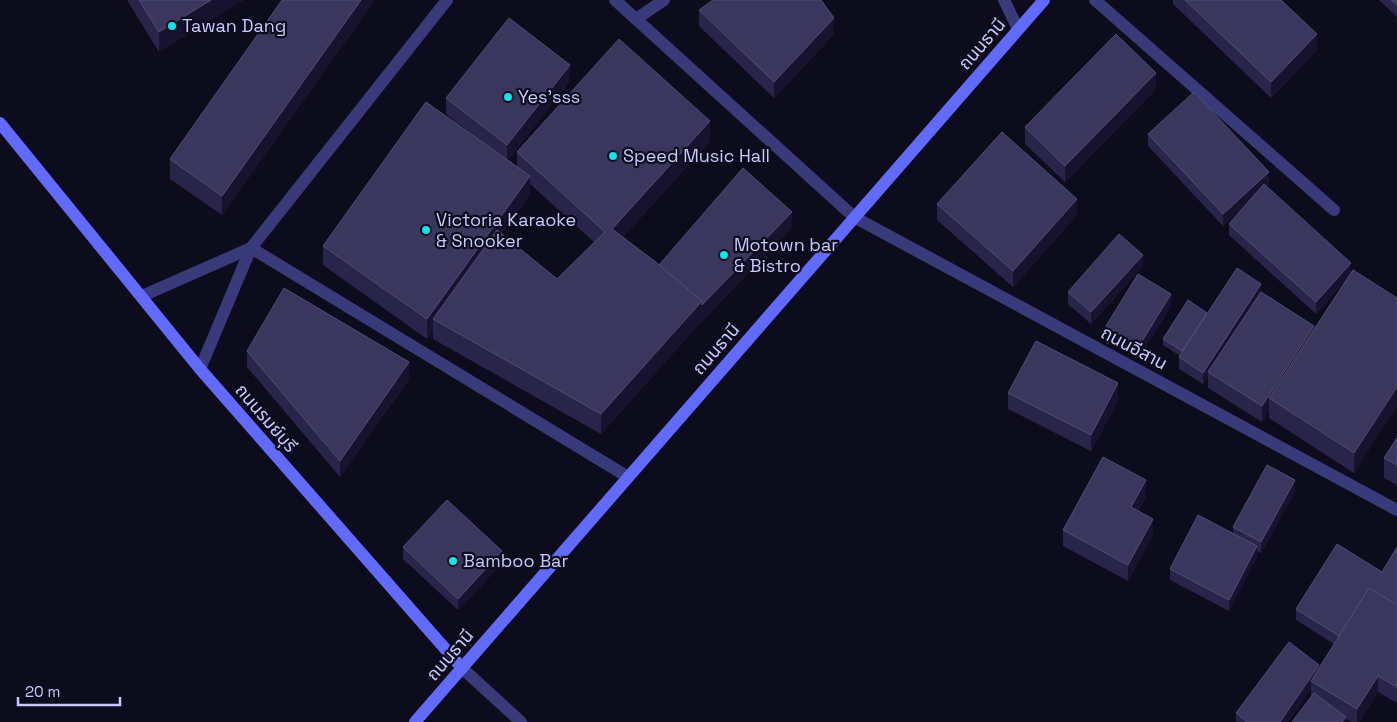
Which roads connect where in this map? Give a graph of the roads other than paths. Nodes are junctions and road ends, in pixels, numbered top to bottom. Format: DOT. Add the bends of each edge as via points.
graph roads {
  1 [pos="447,0"];
  2 [pos="615,0"];
  3 [pos="664,0"];
  4 [pos="1004,0"];
  5 [pos="1044,0"];
  6 [pos="1095,0"];
  7 [pos="636,19"];
  8 [pos="1018,29"];
  9 [pos="0,123"];
  10 [pos="1334,210"];
  11 [pos="854,217"];
  12 [pos="251,248"];
  13 [pos="142,296"];
  14 [pos="200,369"];
  15 [pos="628,477"];
  16 [pos="1397,510"];
  17 [pos="462,668"];
  18 [pos="414,722"];
  19 [pos="521,722"];
  1 -- 12 [label="street"];
  2 -- 7 [label="street, ถนนอีสาน"];
  3 -- 7 [label="street"];
  4 -- 8 [label="street"];
  5 -- 8 [label="street, ถนนธานี"];
  6 -- 10 [label="street"];
  7 -- 11 [label="street, ถนนอีสาน"];
  8 -- 11 [label="street, ถนนธานี"];
  9 -- 13 [label="street, ถนนรมย์บุรี"];
  11 -- 15 [label="street, ถนนธานี"];
  11 -- 16 [label="street, ถนนอีสาน"];
  12 -- 13 [label="street"];
  12 -- 14 [label="street"];
  12 -- 15 [label="street"];
  13 -- 14 [label="street, ถนนรมย์บุรี"];
  14 -- 17 [label="street, ถนนรมย์บุรี"];
  15 -- 17 [label="street, ถนนธานี"];
  17 -- 18 [label="street, ถนนธานี"];
  17 -- 19 [label="street, ถนนรมย์บุรี"];
}
